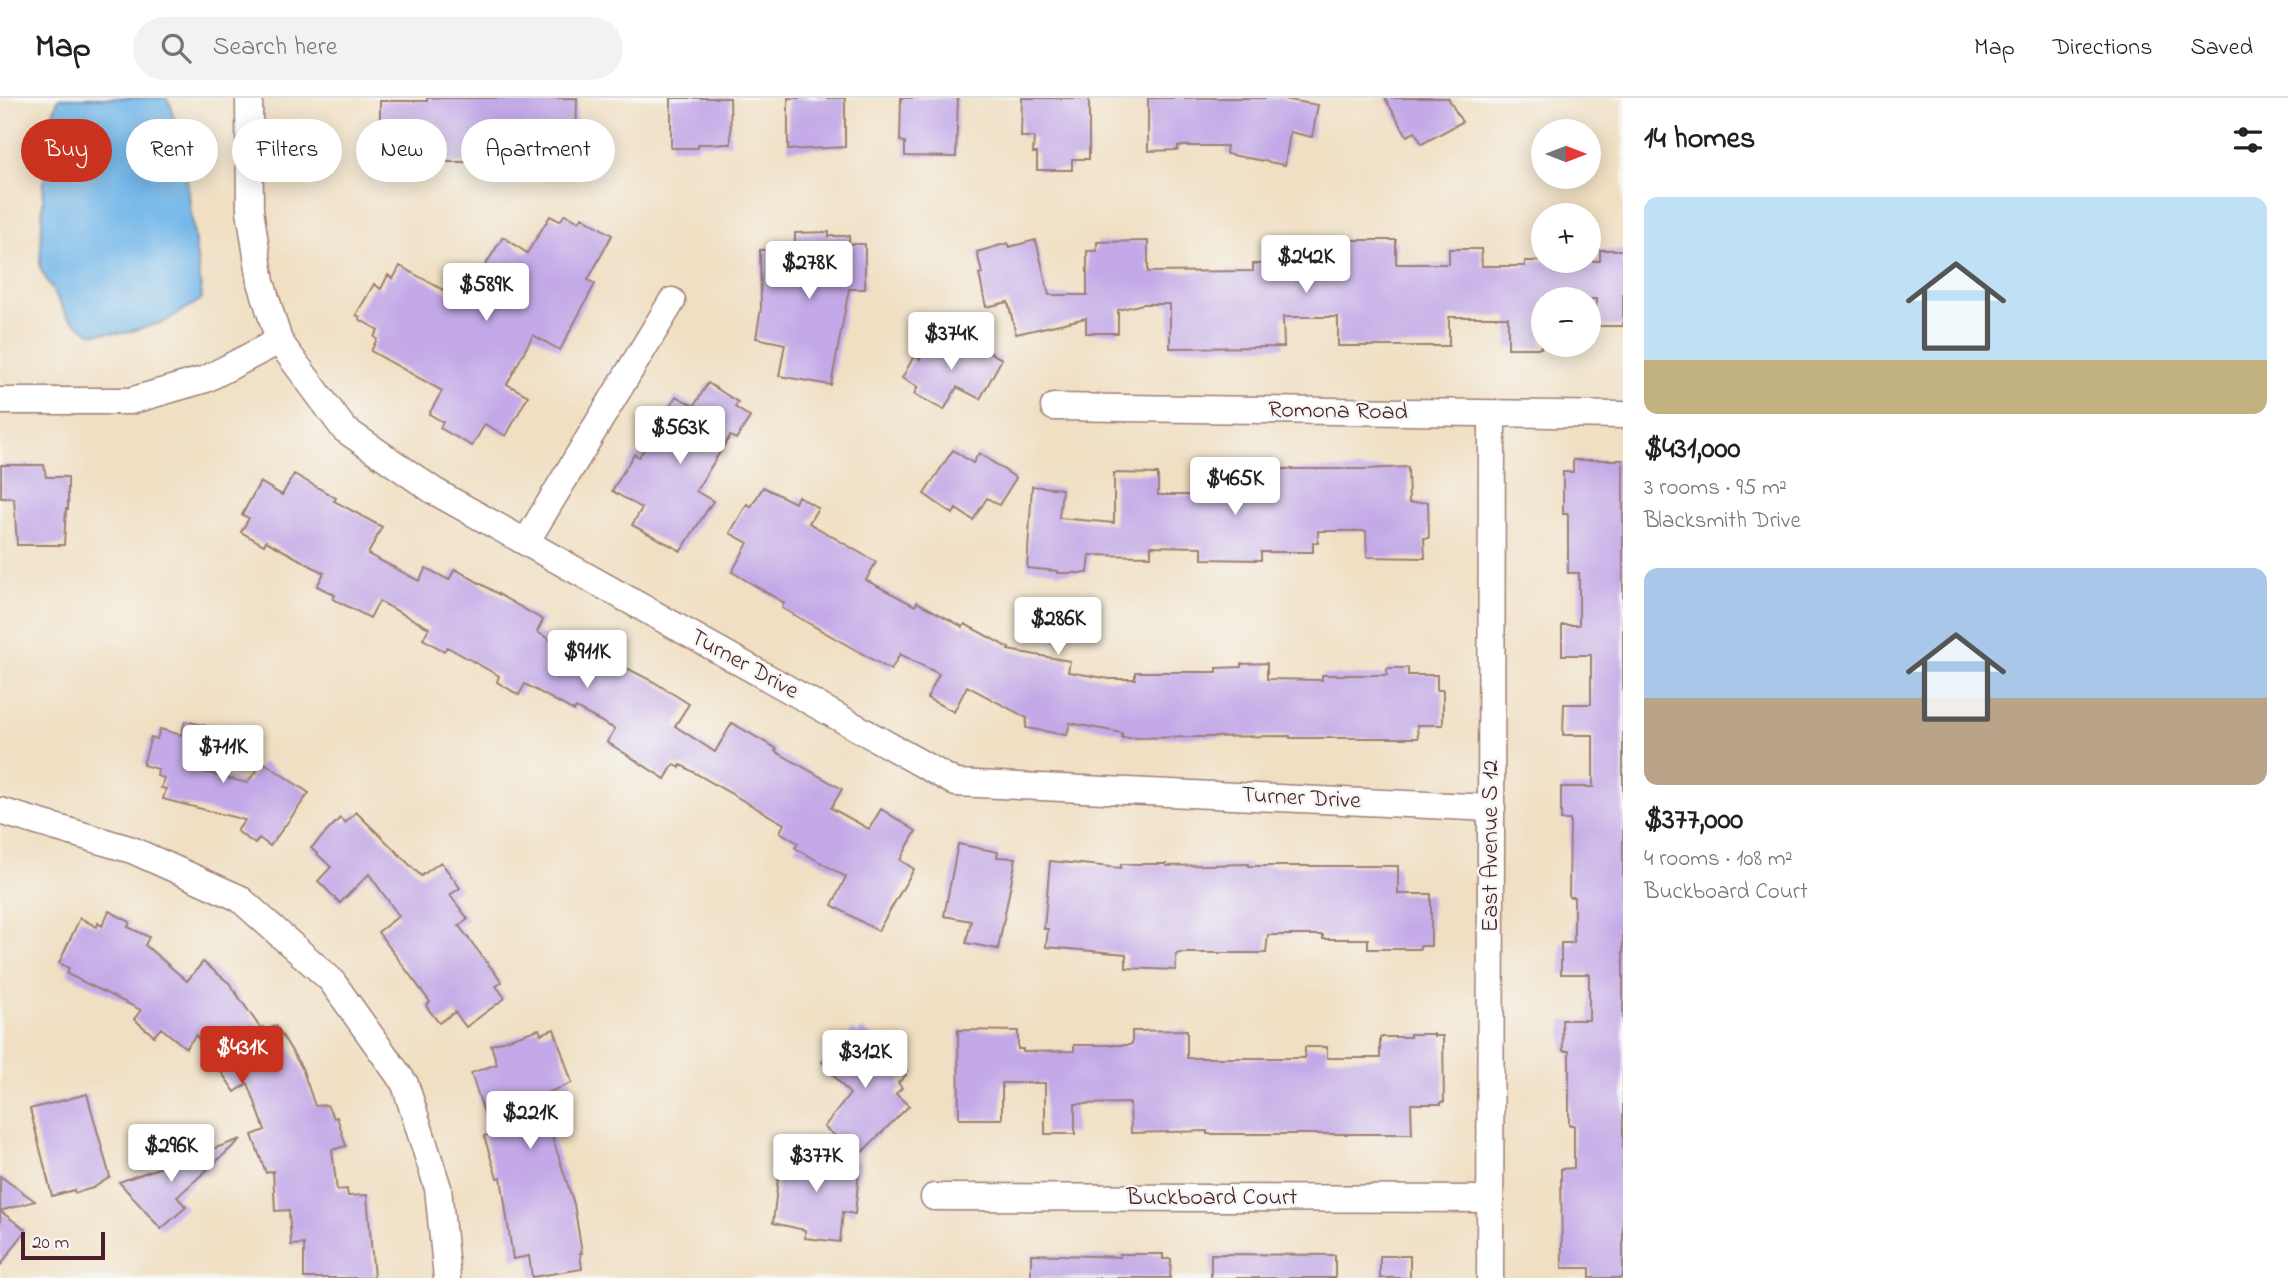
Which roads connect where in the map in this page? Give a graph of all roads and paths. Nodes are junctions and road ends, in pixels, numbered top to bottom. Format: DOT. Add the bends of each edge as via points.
graph roads {
  1 [pos="249,98"];
  2 [pos="672,301"];
  3 [pos="279,341"];
  4 [pos="0,401"];
  5 [pos="1054,408"];
  6 [pos="1492,414"];
  7 [pos="1623,415"];
  8 [pos="526,542"];
  9 [pos="1492,808"];
  10 [pos="0,811"];
  11 [pos="934,1197"];
  12 [pos="1489,1199"];
  13 [pos="447,1278"];
  14 [pos="1490,1278"];
  1 -- 3 [label="street, Turner Drive" via="250,210 261,282"];
  2 -- 8 [label="street"];
  3 -- 4 [label="street" via="206,379 130,401"];
  3 -- 8 [label="street, Turner Drive" via="344,429 434,491"];
  5 -- 6 [label="street, Romona Road"];
  6 -- 7 [label="street, Romona Road"];
  6 -- 9 [label="street, East Avenue S 12"];
  8 -- 9 [label="street, Turner Drive" via="956,783"];
  9 -- 12 [label="street, East Avenue S 12"];
  10 -- 13 [label="street" via="132,850 239,898 331,980 404,1084 438,1188"];
  11 -- 12 [label="street, Buckboard Court"];
  12 -- 14 [label="street, East Avenue S 12"];
}
